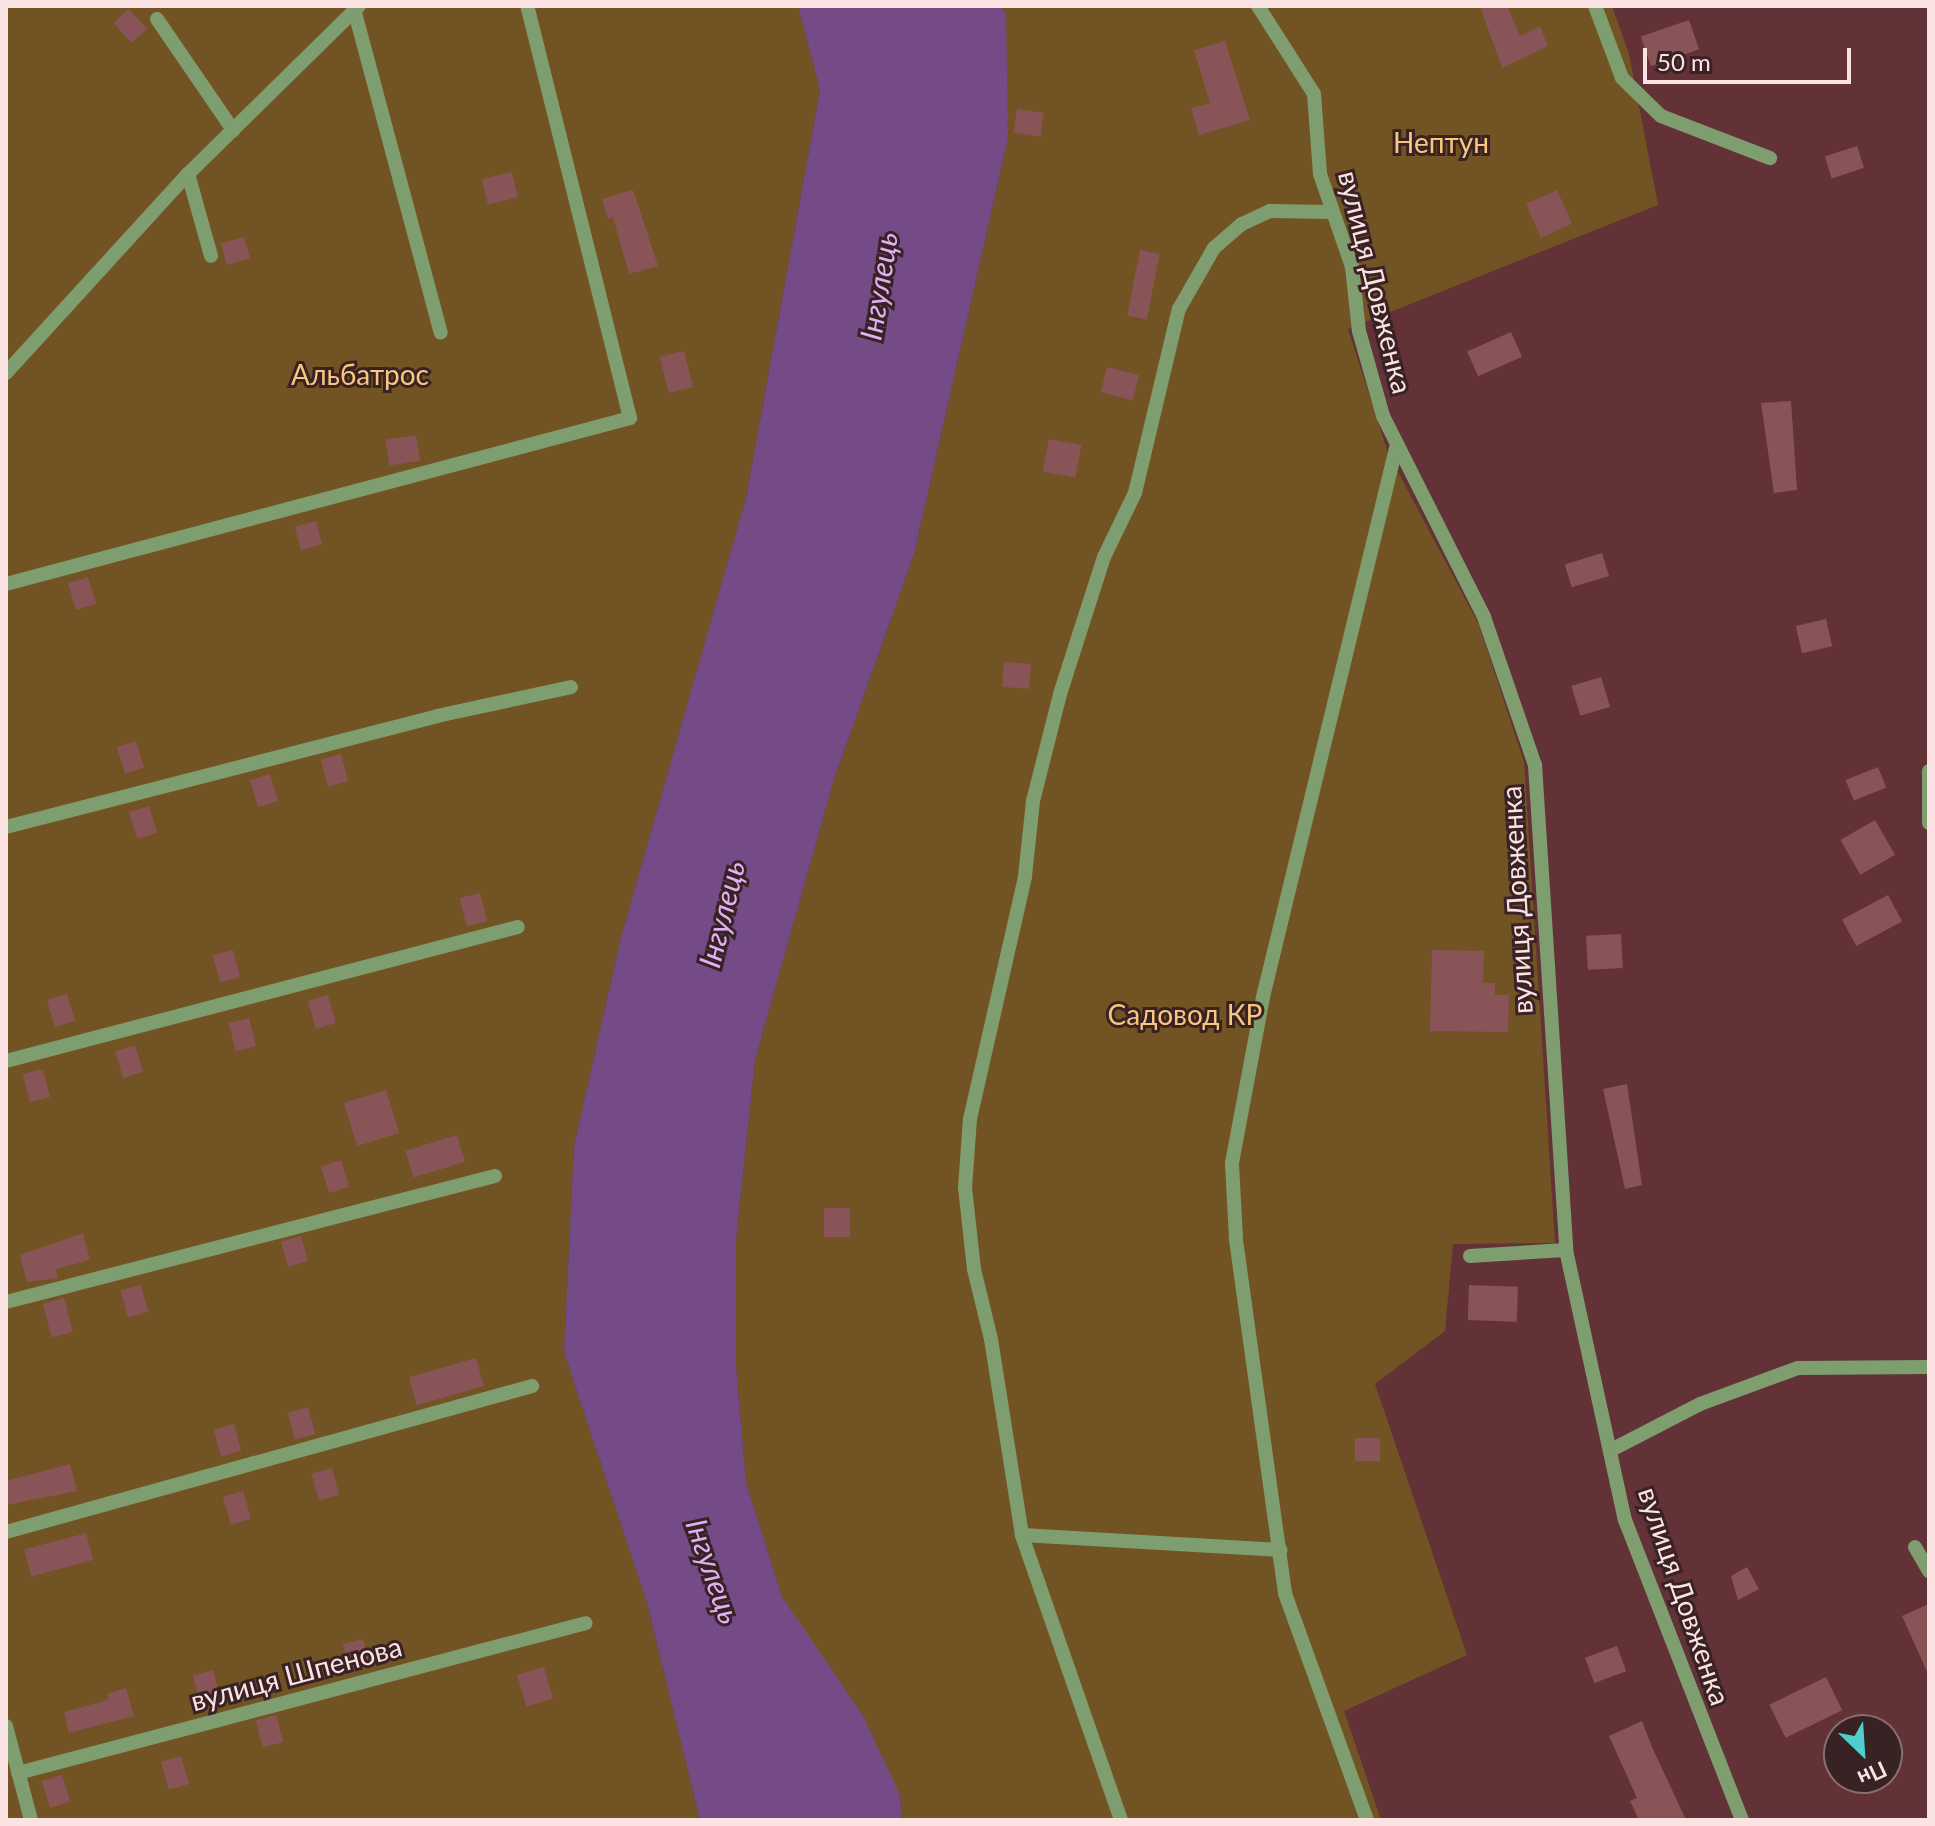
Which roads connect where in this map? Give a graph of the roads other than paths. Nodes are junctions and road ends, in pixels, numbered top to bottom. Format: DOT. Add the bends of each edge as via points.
graph roads {
  1 [pos="527,6"];
  2 [pos="1258,6"];
  3 [pos="1595,6"];
  4 [pos="356,8"];
  5 [pos="157,19"];
  6 [pos="233,130"];
  7 [pos="1770,158"];
  8 [pos="188,174"];
  9 [pos="1332,212"];
  10 [pos="211,256"];
  11 [pos="441,333"];
  12 [pos="6,373"];
  13 [pos="1396,448"];
  14 [pos="6,584"];
  15 [pos="571,687"];
  16 [pos="1929,771"];
  17 [pos="1929,823"];
  18 [pos="6,827"];
  19 [pos="518,927"];
  20 [pos="6,1061"];
  21 [pos="495,1176"];
  22 [pos="1566,1250"];
  23 [pos="1470,1256"];
  24 [pos="6,1302"];
  25 [pos="1929,1367"];
  26 [pos="532,1386"];
  27 [pos="1613,1449"];
  28 [pos="6,1532"];
  29 [pos="1022,1535"];
  30 [pos="1915,1547"];
  31 [pos="1281,1550"];
  32 [pos="1929,1571"];
  33 [pos="586,1623"];
  34 [pos="6,1726"];
  35 [pos="18,1773"];
  36 [pos="31,1820"];
  37 [pos="1121,1820"];
  38 [pos="1367,1820"];
  39 [pos="1742,1820"];
  1 -- 14 [label="street" via="630,418"];
  2 -- 9 [label="street, вулиця Довженка" via="1314,94 1320,174"];
  3 -- 7 [label="street" via="1622,78 1661,116"];
  4 -- 6 [label="street"];
  4 -- 11 [label="street"];
  5 -- 6 [label="street"];
  6 -- 8 [label="street"];
  8 -- 10 [label="street"];
  8 -- 12 [label="street"];
  9 -- 13 [label="street, вулиця Довженка" via="1352,267 1359,331"];
  9 -- 29 [label="street" via="1270,211 1242,224 1214,248 1179,309 1135,493 1104,557 1033,801 1025,876 970,1119 965,1188 974,1269 991,1339"];
  13 -- 22 [label="street, вулиця Довженка" via="1484,617 1535,765"];
  13 -- 31 [label="street" via="1263,997 1232,1163 1236,1238"];
  15 -- 18 [label="street" via="437,716"];
  16 -- 17 [label="street"];
  19 -- 20 [label="street"];
  21 -- 24 [label="street"];
  22 -- 23 [label="street"];
  22 -- 27 [label="street, вулиця Довженка"];
  25 -- 27 [label="street" via="1798,1368 1700,1404"];
  26 -- 28 [label="street"];
  27 -- 39 [label="street, вулиця Довженка" via="1625,1520 1648,1589"];
  29 -- 31 [label="street"];
  29 -- 37 [label="street"];
  30 -- 32 [label="street"];
  31 -- 38 [label="street" via="1285,1593"];
  33 -- 35 [label="street, вулиця Шпенова"];
  34 -- 35 [label="street"];
  35 -- 36 [label="street"];
}
